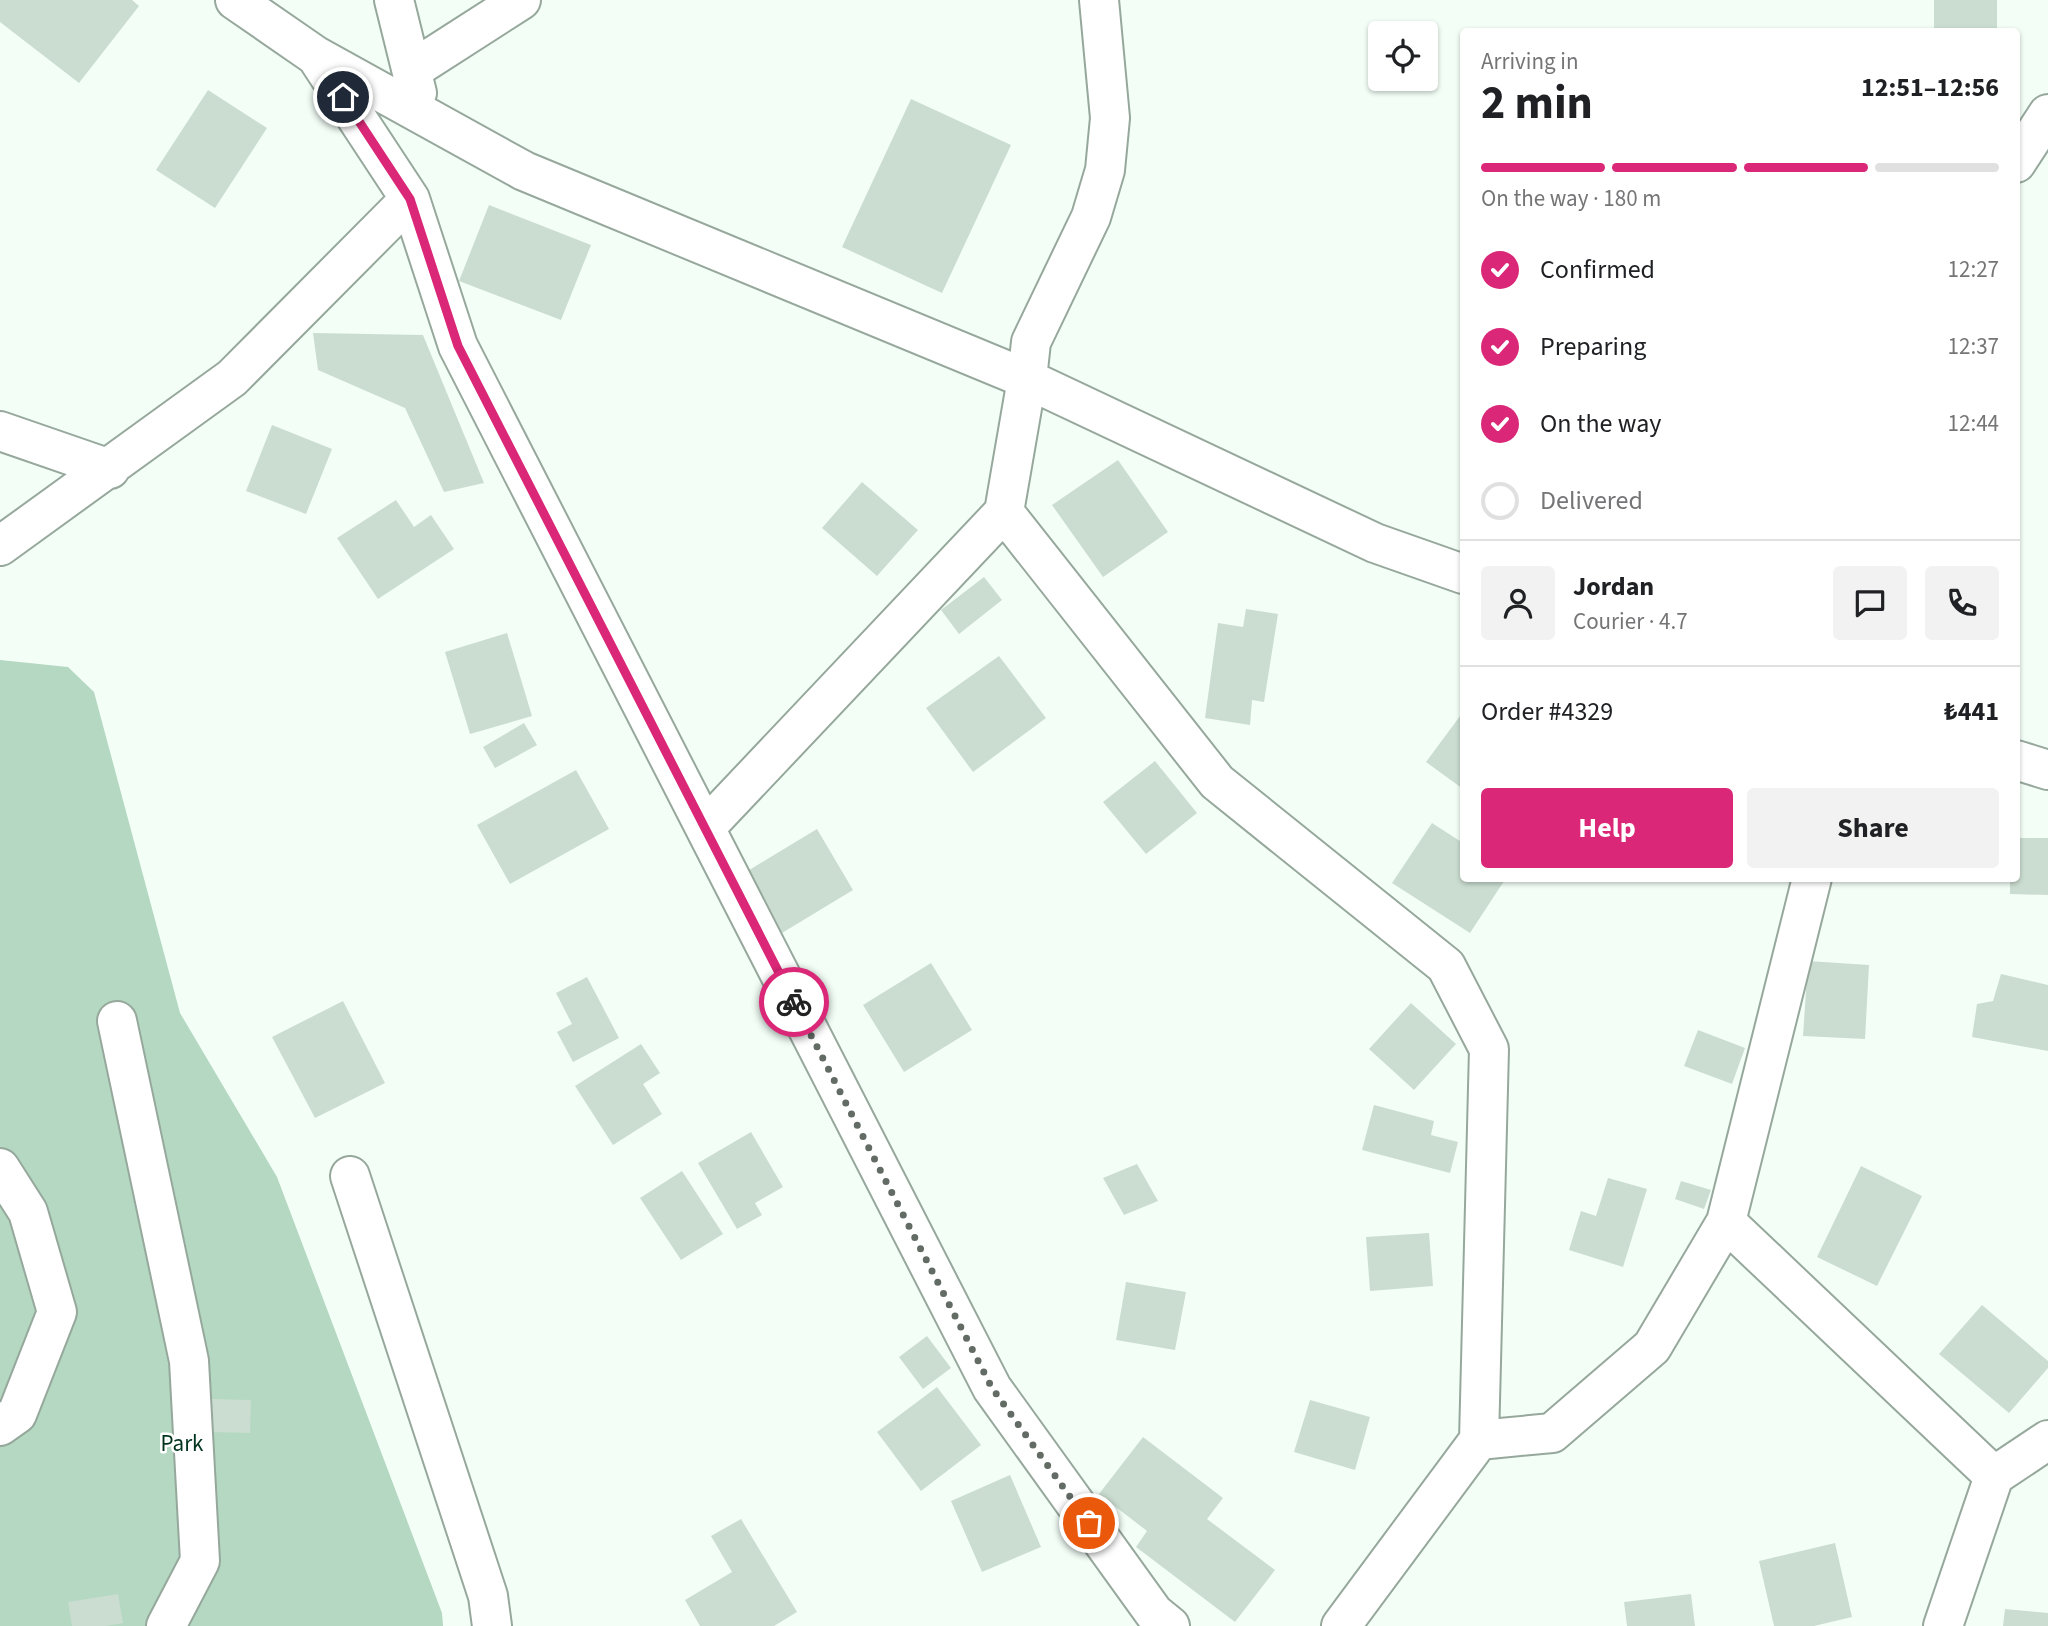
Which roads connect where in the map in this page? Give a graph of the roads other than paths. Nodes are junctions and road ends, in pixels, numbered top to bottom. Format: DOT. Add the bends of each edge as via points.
graph roads {
  1 [pos="235,0"];
  2 [pos="394,0"];
  3 [pos="521,0"];
  4 [pos="1099,0"];
  5 [pos="316,56"];
  6 [pos="411,70"];
  7 [pos="2048,114"];
  8 [pos="423,115"];
  9 [pos="2020,157"];
  10 [pos="410,199"];
  11 [pos="1027,379"];
  12 [pos="0,431"];
  13 [pos="110,468"];
  14 [pos="1004,512"];
  15 [pos="0,546"];
  16 [pos="1460,573"];
  17 [pos="2020,761"];
  18 [pos="2048,770"];
  19 [pos="705,828"];
  20 [pos="1811,882"];
  21 [pos="117,1021"];
  22 [pos="0,1168"];
  23 [pos="349,1176"];
  24 [pos="1726,1223"];
  25 [pos="0,1426"];
  26 [pos="1479,1440"];
  27 [pos="2048,1440"];
  28 [pos="1994,1476"];
  29 [pos="166,1626"];
  30 [pos="492,1626"];
  31 [pos="1170,1626"];
  32 [pos="1342,1626"];
  33 [pos="1943,1626"];
  1 -- 5 [label="street"];
  2 -- 6 [label="street"];
  3 -- 6 [label="street"];
  4 -- 11 [label="street" via="1110,118 1105,170 1091,217 1031,342"];
  5 -- 8 [label="street"];
  5 -- 10 [label="street"];
  6 -- 8 [label="street"];
  7 -- 9 [label="street"];
  8 -- 11 [label="street" via="524,171"];
  10 -- 13 [label="street" via="232,378"];
  10 -- 19 [label="street" via="458,346"];
  11 -- 14 [label="street"];
  11 -- 16 [label="street" via="1375,543"];
  12 -- 13 [label="street"];
  13 -- 15 [label="street"];
  14 -- 19 [label="street"];
  14 -- 26 [label="street" via="1217,782 1446,966 1489,1049"];
  17 -- 18 [label="street"];
  19 -- 31 [label="street" via="992,1388 1154,1613"];
  20 -- 24 [label="street"];
  21 -- 29 [label="street" via="189,1362 200,1561"];
  22 -- 25 [label="street" via="28,1212 57,1312 18,1414"];
  23 -- 30 [label="street" via="488,1596"];
  24 -- 26 [label="street" via="1652,1347 1552,1433"];
  24 -- 28 [label="street"];
  26 -- 32 [label="street"];
  27 -- 28 [label="street"];
  28 -- 33 [label="street"];
}
